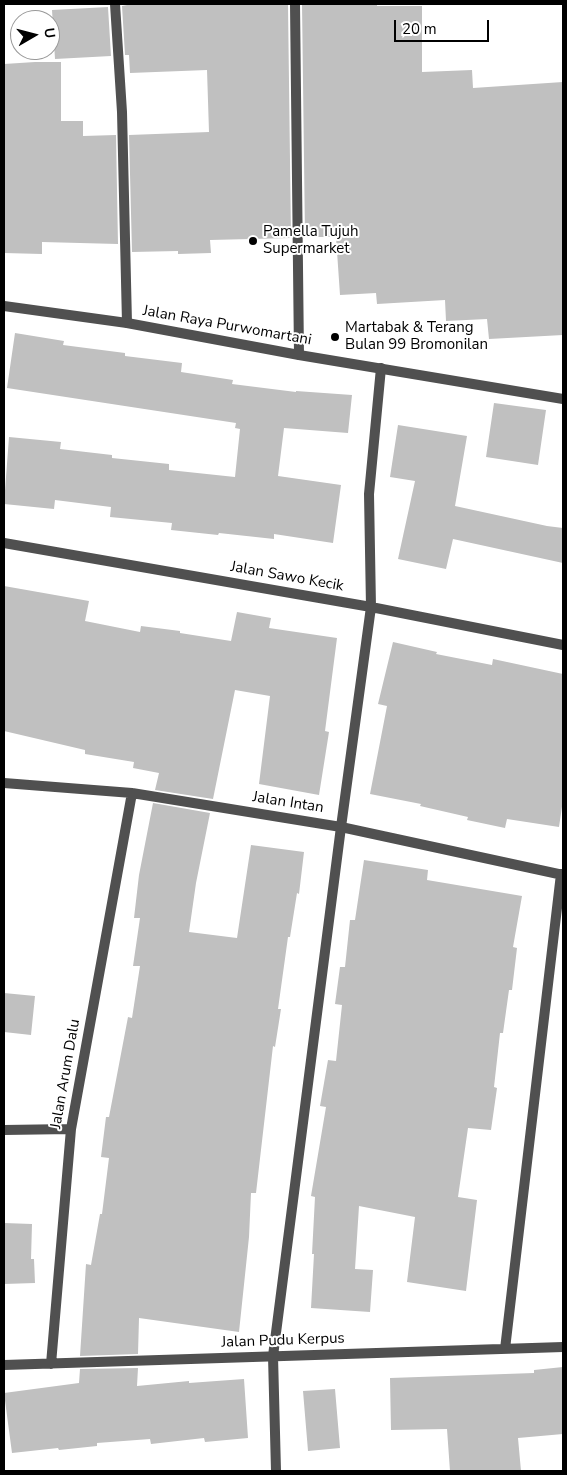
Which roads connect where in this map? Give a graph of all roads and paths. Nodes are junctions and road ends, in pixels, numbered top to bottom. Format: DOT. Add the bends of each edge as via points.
graph roads {
  1 [pos="115,4"];
  2 [pos="295,4"];
  3 [pos="4,306"];
  4 [pos="127,323"];
  5 [pos="299,355"];
  6 [pos="381,368"];
  7 [pos="563,399"];
  8 [pos="4,544"];
  9 [pos="371,606"];
  10 [pos="563,645"];
  11 [pos="4,783"];
  12 [pos="132,793"];
  13 [pos="341,827"];
  14 [pos="562,875"];
  15 [pos="71,1128"];
  16 [pos="4,1130"];
  17 [pos="563,1347"];
  18 [pos="505,1349"];
  19 [pos="273,1356"];
  20 [pos="51,1364"];
  21 [pos="4,1365"];
  22 [pos="276,1471"];
  1 -- 4 [label="street" via="122,112"];
  2 -- 5 [label="street"];
  3 -- 4 [label="street, Jalan Raya Purwomartani"];
  4 -- 5 [label="street, Jalan Raya Purwomartani"];
  5 -- 6 [label="street, Jalan Raya Purwomartani"];
  6 -- 7 [label="street, Jalan Raya Purwomartani"];
  6 -- 9 [label="street" via="369,494"];
  8 -- 9 [label="street, Jalan Sawo Kecik"];
  9 -- 10 [label="street, Jalan Sawo Kecik"];
  9 -- 13 [label="street"];
  11 -- 12 [label="street, Jalan Intan"];
  12 -- 13 [label="street, Jalan Intan"];
  12 -- 15 [label="street, Jalan Arum Dalu"];
  13 -- 14 [label="street, Jalan Intan"];
  13 -- 19 [label="street"];
  14 -- 18 [label="street"];
  15 -- 16 [label="street"];
  15 -- 20 [label="street, Jalan Arum Dalu"];
  17 -- 18 [label="street, Jalan Pudu Kerpus"];
  18 -- 19 [label="street, Jalan Pudu Kerpus"];
  19 -- 20 [label="street, Jalan Pudu Kerpus"];
  19 -- 22 [label="street"];
  20 -- 21 [label="street, Jalan Pudu Kerpus"];
}
